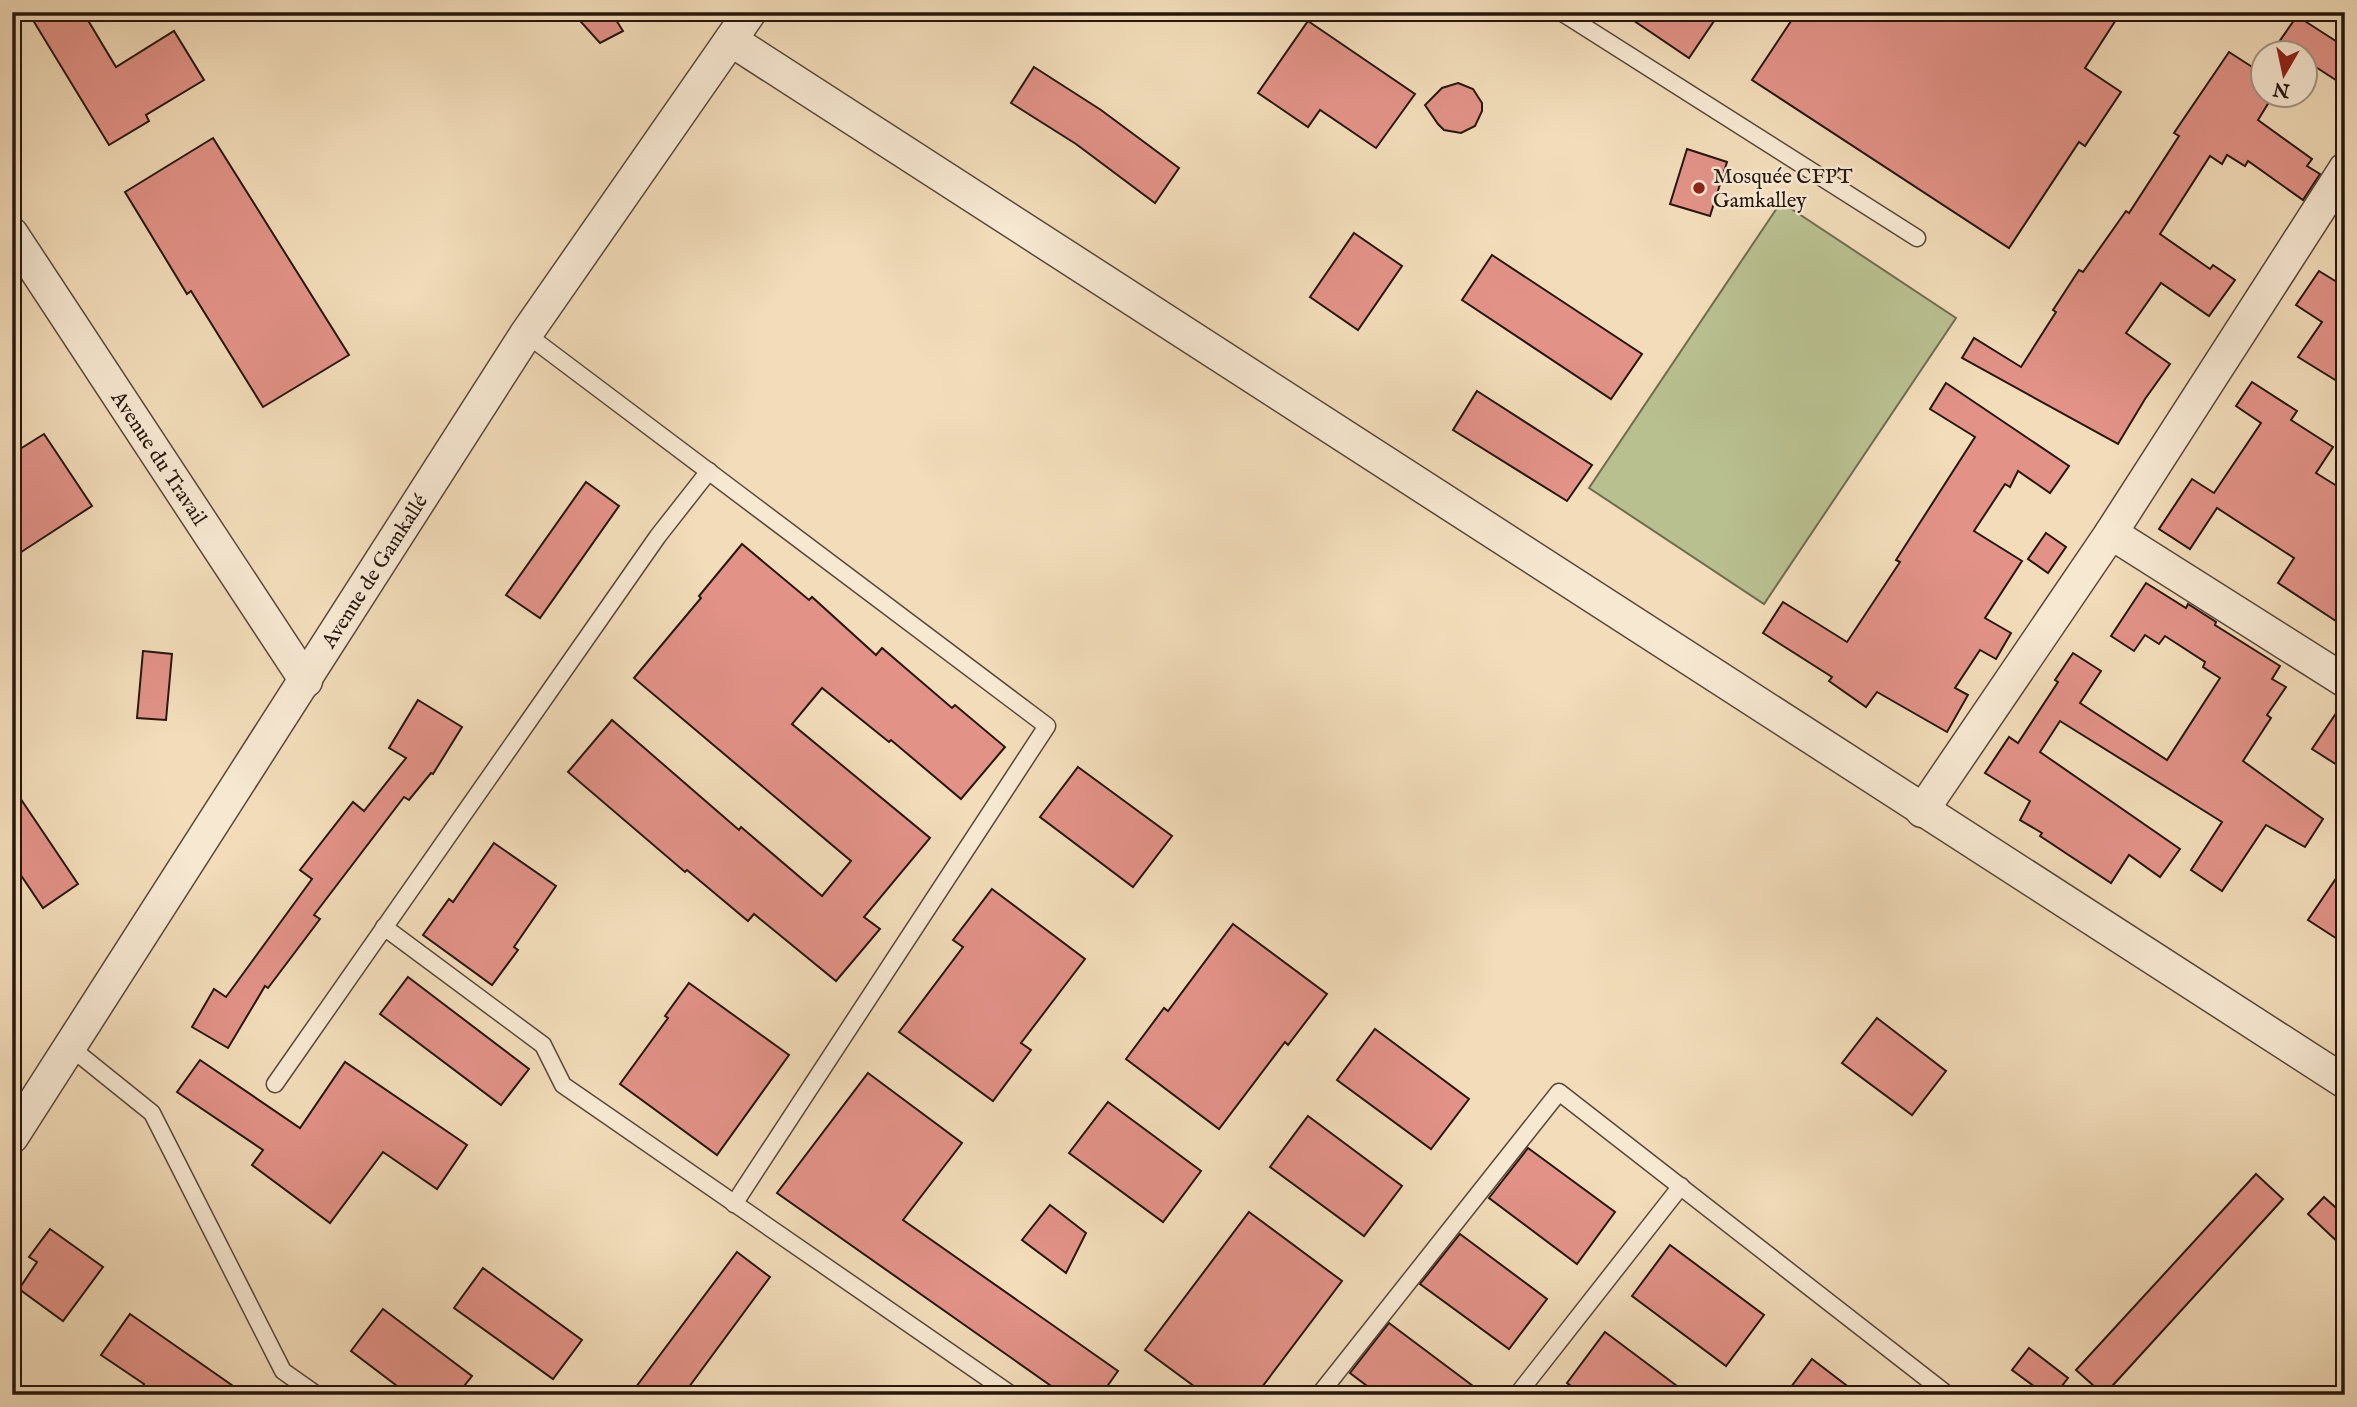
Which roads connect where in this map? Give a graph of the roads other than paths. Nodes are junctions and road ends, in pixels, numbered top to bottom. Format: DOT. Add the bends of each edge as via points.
graph roads {
  1 [pos="750,12"];
  2 [pos="1561,12"];
  3 [pos="731,40"];
  4 [pos="2345,169"];
  5 [pos="12,234"];
  6 [pos="1917,238"];
  7 [pos="526,334"];
  8 [pos="709,471"];
  9 [pos="2110,533"];
  10 [pos="306,681"];
  11 [pos="2345,681"];
  12 [pos="1922,811"];
  13 [pos="384,927"];
  14 [pos="70,1046"];
  15 [pos="2345,1082"];
  16 [pos="275,1084"];
  17 [pos="12,1137"];
  18 [pos="1681,1186"];
  19 [pos="734,1204"];
  20 [pos="317,1395"];
  21 [pos="1008,1395"];
  22 [pos="1319,1395"];
  23 [pos="1517,1395"];
  24 [pos="1948,1395"];
  1 -- 3 [label="street, Avenue de Gamkallé"];
  2 -- 6 [label="lane"];
  3 -- 7 [label="street, Avenue de Gamkallé"];
  3 -- 12 [label="street"];
  4 -- 9 [label="street"];
  5 -- 10 [label="street, Avenue du Travail"];
  7 -- 8 [label="lane"];
  7 -- 10 [label="street, Avenue de Gamkallé"];
  8 -- 13 [label="lane" via="658,536"];
  8 -- 19 [label="lane" via="1047,726"];
  9 -- 11 [label="street"];
  9 -- 12 [label="street"];
  10 -- 14 [label="street, Avenue de Gamkallé"];
  12 -- 15 [label="street"];
  13 -- 16 [label="lane"];
  13 -- 19 [label="lane" via="543,1045 563,1085"];
  14 -- 17 [label="street, Avenue de Gamkallé"];
  14 -- 20 [label="lane" via="152,1114 284,1371"];
  18 -- 22 [label="lane" via="1559,1092"];
  18 -- 23 [label="lane"];
  18 -- 24 [label="lane"];
  19 -- 21 [label="lane"];
}
